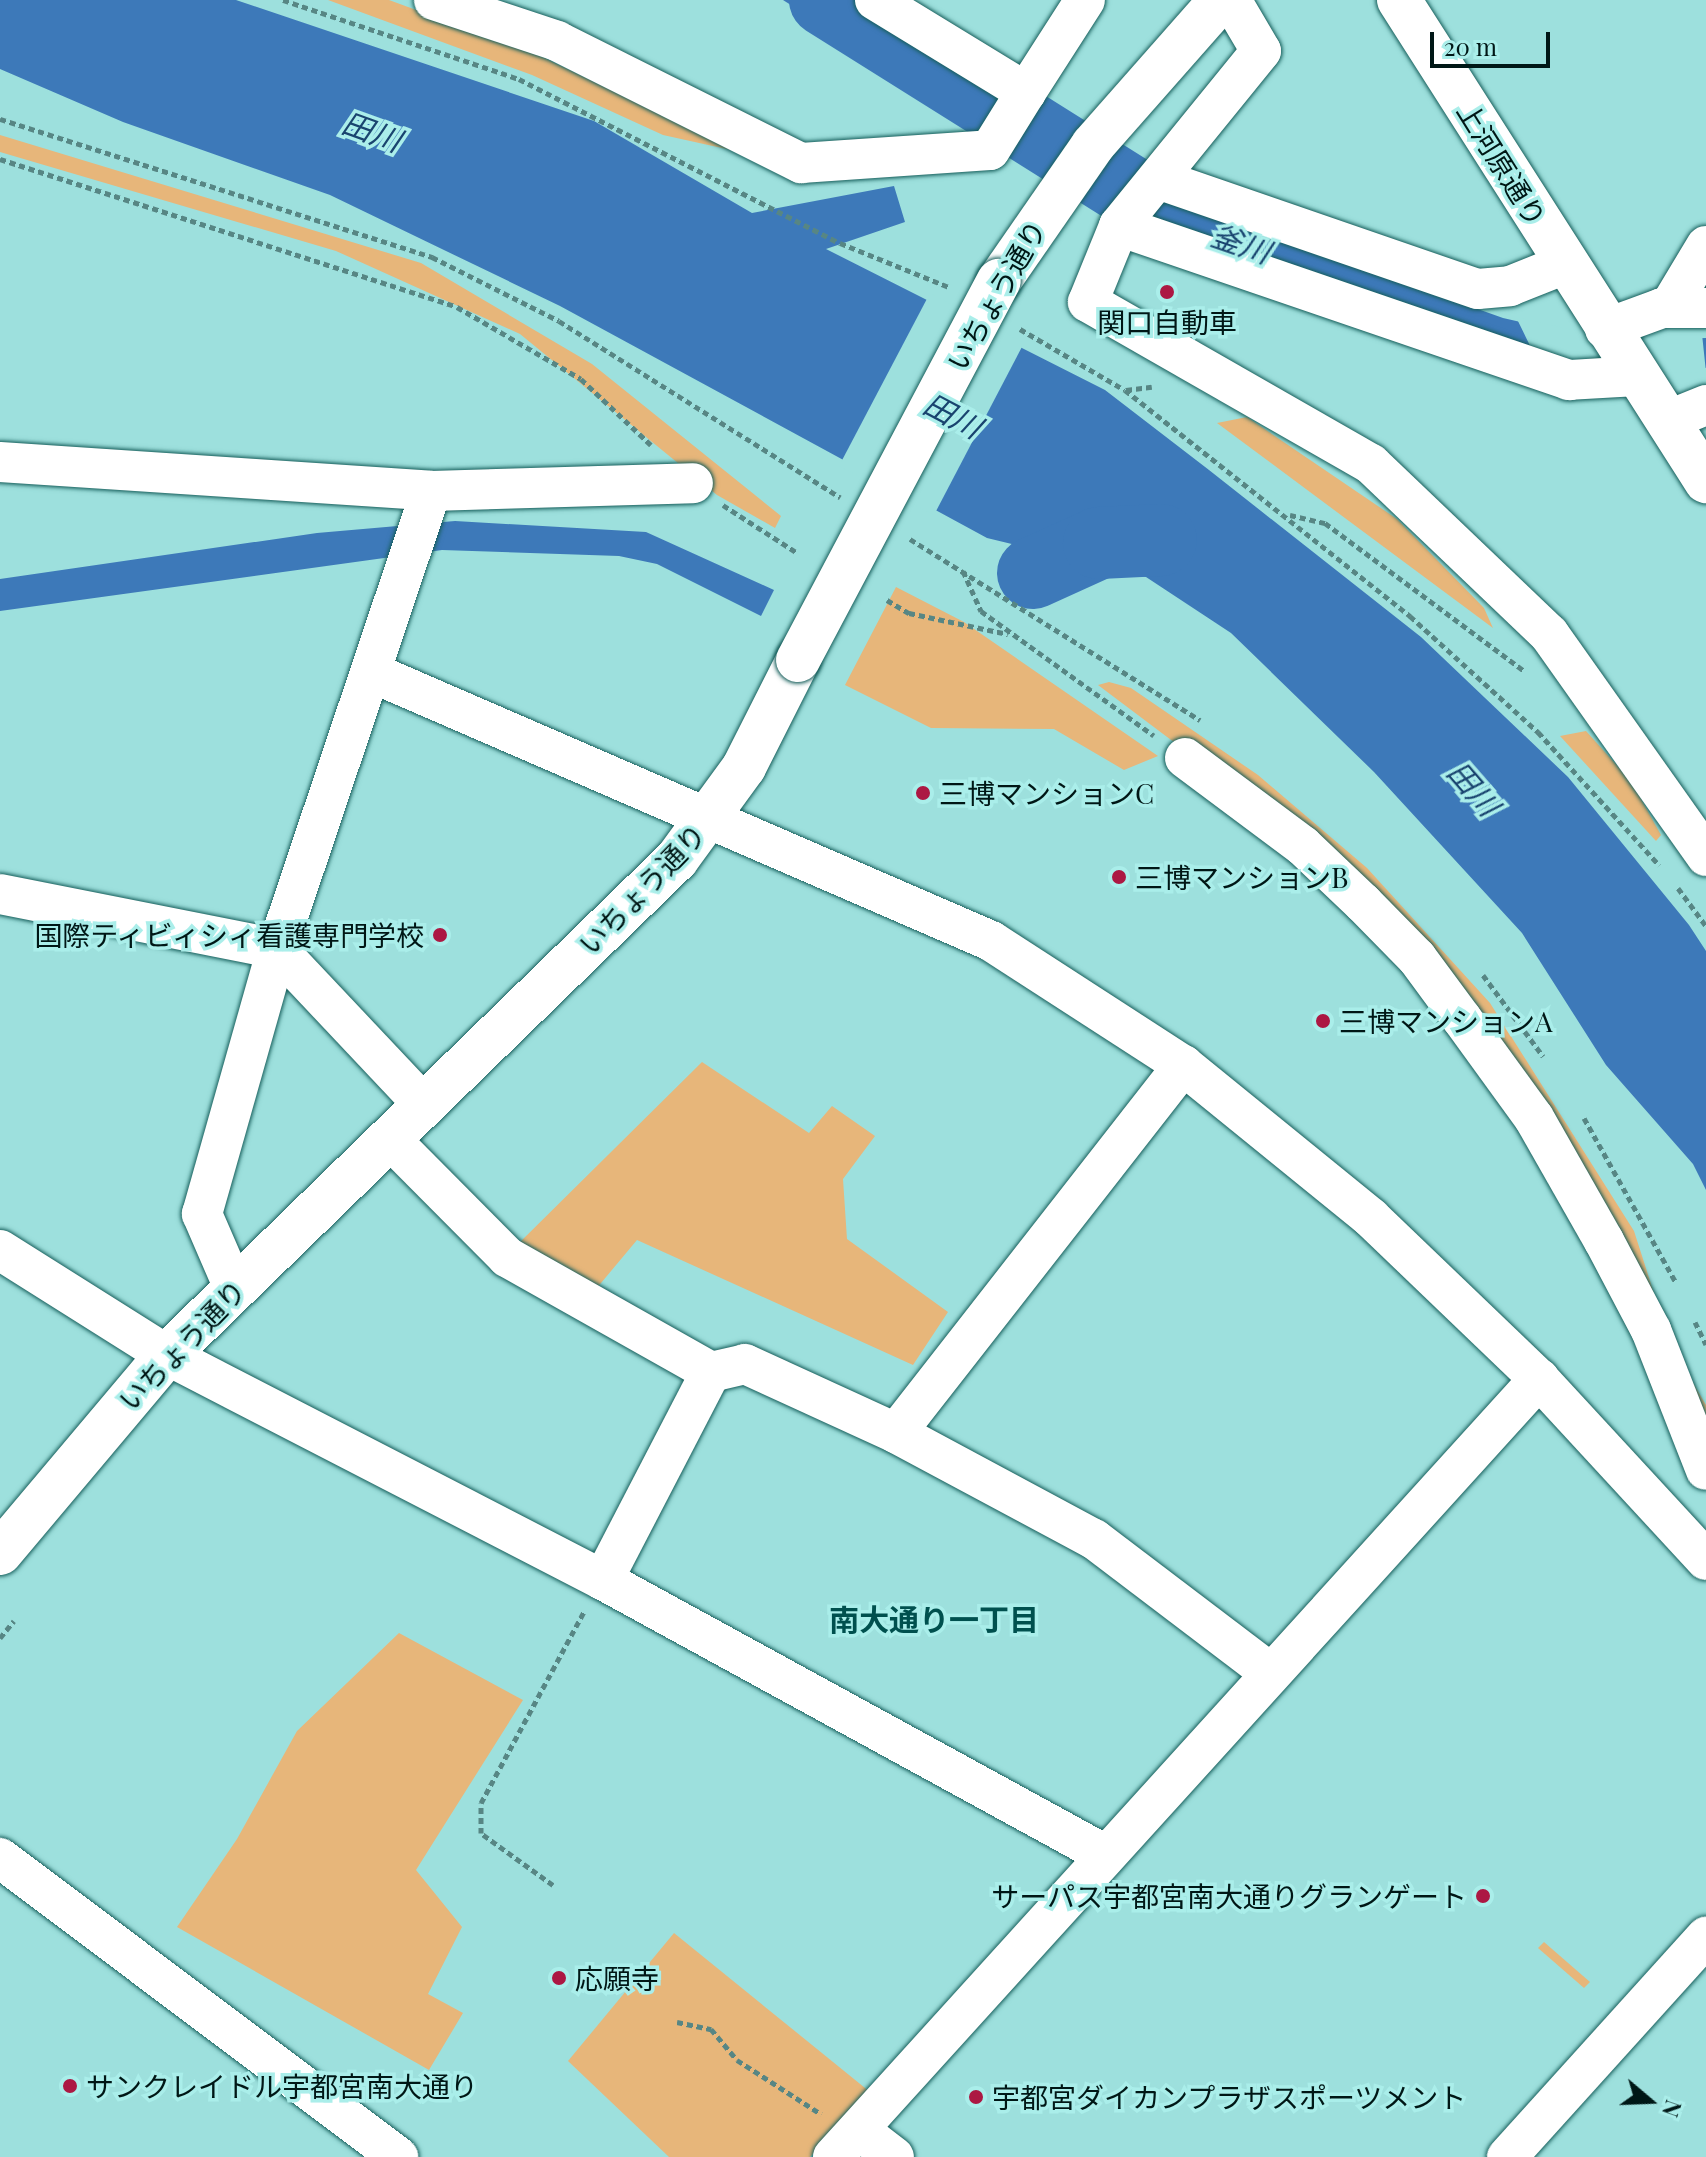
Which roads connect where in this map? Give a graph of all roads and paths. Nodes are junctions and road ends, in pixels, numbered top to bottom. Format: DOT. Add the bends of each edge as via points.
graph roads {
  1 [pos="283,0"];
  2 [pos="434,0"];
  3 [pos="875,0"];
  4 [pos="1085,0"];
  5 [pos="1221,0"];
  6 [pos="1231,0"];
  7 [pos="1399,0"];
  8 [pos="1026,92"];
  9 [pos="0,119"];
  10 [pos="0,159"];
  11 [pos="1158,179"];
  12 [pos="1119,226"];
  13 [pos="1706,246"];
  14 [pos="1565,264"];
  15 [pos="988,298"];
  16 [pos="1688,307"];
  17 [pos="1605,329"];
  18 [pos="1639,376"];
  19 [pos="1156,386"];
  20 [pos="1125,390"];
  21 [pos="1687,412"];
  22 [pos="0,462"];
  23 [pos="1706,481"];
  24 [pos="693,483"];
  25 [pos="431,491"];
  26 [pos="845,500"];
  27 [pos="1286,514"];
  28 [pos="897,531"];
  29 [pos="796,552"];
  30 [pos="963,570"];
  31 [pos="887,600"];
  32 [pos="1009,635"];
  33 [pos="373,673"];
  34 [pos="1537,681"];
  35 [pos="1215,729"];
  36 [pos="1185,758"];
  37 [pos="712,816"];
  38 [pos="1706,856"];
  39 [pos="0,894"];
  40 [pos="1706,926"];
  41 [pos="277,949"];
  42 [pos="1471,962"];
  43 [pos="1546,1060"];
  44 [pos="1183,1065"];
  45 [pos="425,1106"];
  46 [pos="1580,1111"];
  47 [pos="391,1140"];
  48 [pos="0,1250"];
  49 [pos="234,1288"];
  50 [pos="1681,1293"];
  51 [pos="1687,1306"];
  52 [pos="1706,1345"];
  53 [pos="167,1355"];
  54 [pos="711,1372"];
  55 [pos="1539,1379"];
  56 [pos="896,1433"];
  57 [pos="1706,1470"];
  58 [pos="0,1553"];
  59 [pos="1706,1560"];
  60 [pos="603,1580"];
  61 [pos="14,1621"];
  62 [pos="0,1638"];
  63 [pos="1269,1672"];
  64 [pos="1102,1853"];
  65 [pos="0,1858"];
  66 [pos="553,1885"];
  67 [pos="1706,1937"];
  68 [pos="677,2022"];
  69 [pos="846,2143"];
  70 [pos="398,2157"];
  71 [pos="894,2157"];
  72 [pos="1507,2157"];
  1 -- 15 [label="path" via="519,79 840,243"];
  2 -- 8 [label="street" via="557,41 801,163 990,150"];
  3 -- 8 [label="street"];
  4 -- 8 [label="street"];
  5 -- 15 [label="street, いちょう通り" via="1093,145"];
  6 -- 11 [label="street" via="1261,51"];
  7 -- 14 [label="street, 上河原通り"];
  9 -- 26 [label="path" via="432,257 559,321"];
  10 -- 24 [label="path" via="457,307 581,379"];
  11 -- 12 [label="street"];
  11 -- 14 [label="street" via="1478,289 1510,286"];
  12 -- 18 [label="street" via="1569,380"];
  12 -- 38 [label="street" via="1088,302 1371,464 1549,634"];
  13 -- 16 [label="street"];
  14 -- 17 [label="street, 上河原通り"];
  15 -- 20 [label="path"];
  15 -- 37 [label="street, いちょう通り, bridge"];
  16 -- 17 [label="street"];
  17 -- 18 [label="street, 上河原通り"];
  18 -- 21 [label="street"];
  19 -- 20 [label="path"];
  20 -- 27 [label="path"];
  21 -- 23 [label="street"];
  22 -- 25 [label="street"];
  24 -- 25 [label="street"];
  24 -- 29 [label="path"];
  25 -- 33 [label="street"];
  27 -- 34 [label="path" via="1325,523"];
  27 -- 40 [label="path" via="1538,732"];
  28 -- 30 [label="path"];
  30 -- 32 [label="path" via="981,611"];
  30 -- 35 [label="path"];
  31 -- 32 [label="path" via="909,613"];
  32 -- 36 [label="path"];
  33 -- 37 [label="street"];
  33 -- 41 [label="street"];
  36 -- 57 [label="street" via="1303,846 1417,958 1444,994 1534,1118 1604,1241 1651,1330"];
  37 -- 44 [label="street" via="991,941"];
  37 -- 45 [label="street, いちょう通り" via="677,859"];
  39 -- 41 [label="street"];
  41 -- 45 [label="street"];
  41 -- 49 [label="street" via="202,1214"];
  42 -- 43 [label="path"];
  44 -- 55 [label="street" via="1371,1218"];
  44 -- 56 [label="street"];
  45 -- 47 [label="street, いちょう通り"];
  46 -- 50 [label="path"];
  47 -- 49 [label="street, いちょう通り"];
  47 -- 54 [label="street" via="507,1257"];
  48 -- 53 [label="street"];
  49 -- 53 [label="street, いちょう通り"];
  51 -- 52 [label="path"];
  53 -- 58 [label="street, いちょう通り"];
  53 -- 60 [label="street"];
  54 -- 56 [label="street" via="745,1364"];
  54 -- 60 [label="street"];
  55 -- 59 [label="street"];
  55 -- 63 [label="street"];
  56 -- 63 [label="street" via="1094,1539"];
  60 -- 64 [label="street"];
  60 -- 66 [label="path" via="481,1803 481,1833"];
  61 -- 62 [label="path"];
  63 -- 64 [label="street"];
  64 -- 69 [label="street"];
  65 -- 70 [label="street"];
  67 -- 72 [label="street"];
  68 -- 69 [label="path" via="711,2029 737,2060 825,2117"];
  69 -- 71 [label="street"];
}
